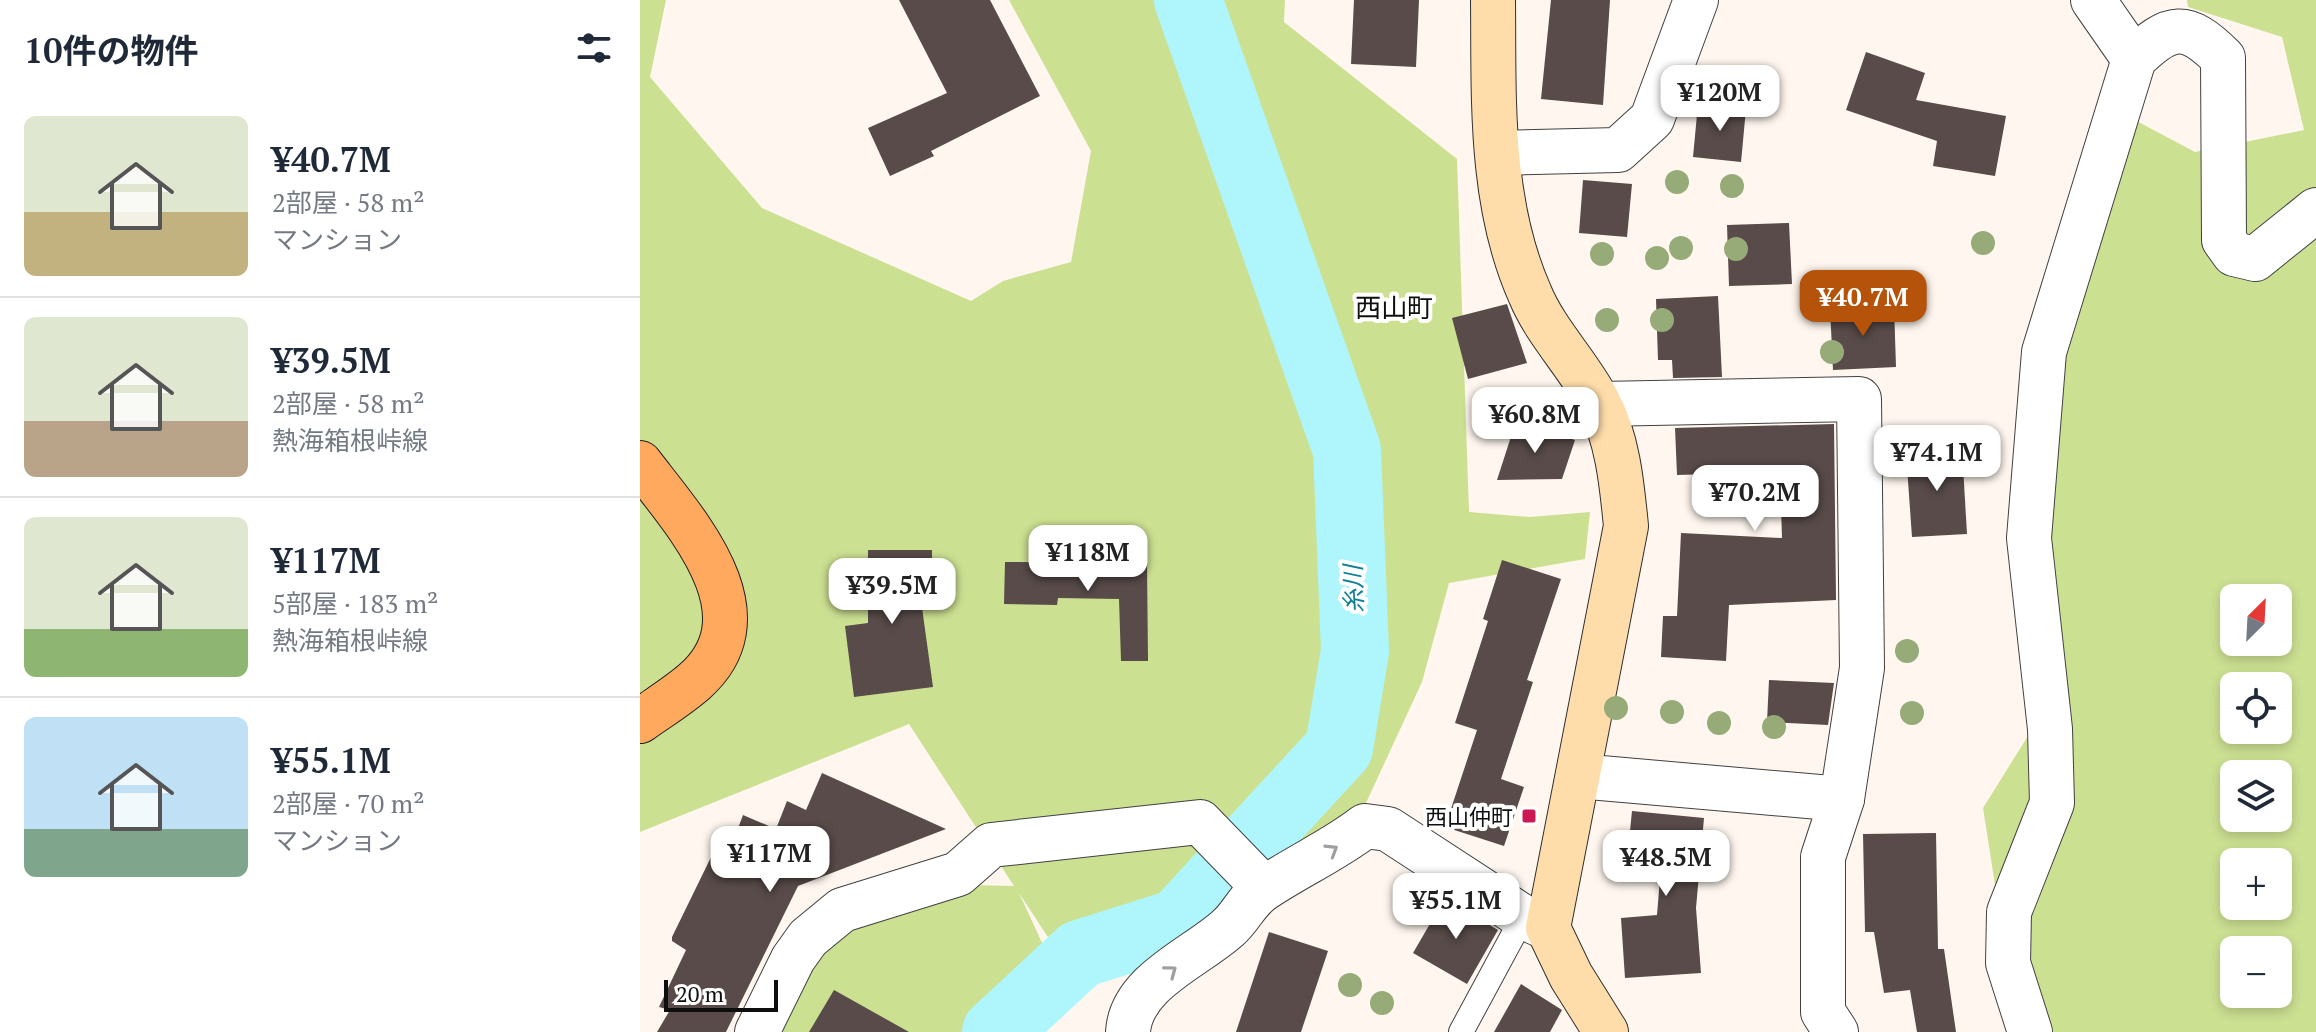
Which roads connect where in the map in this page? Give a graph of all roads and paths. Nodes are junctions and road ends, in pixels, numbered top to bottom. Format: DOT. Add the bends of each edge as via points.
graph roads {
  1 [pos="1493,0"];
  2 [pos="1696,0"];
  3 [pos="2093,0"];
  4 [pos="2134,59"];
  5 [pos="1498,153"];
  6 [pos="2316,210"];
  7 [pos="1600,404"];
  8 [pos="640,463"];
  9 [pos="640,721"];
  10 [pos="1578,776"];
  11 [pos="1842,799"];
  12 [pos="1264,888"];
  13 [pos="1535,923"];
  14 [pos="757,1032"];
  15 [pos="1128,1032"];
  16 [pos="1461,1032"];
  17 [pos="1606,1032"];
  18 [pos="1836,1032"];
  19 [pos="2030,1032"];
  1 -- 5 [label="street"];
  2 -- 5 [label="street" via="1652,119 1639,134 1618,150"];
  3 -- 4 [label="street"];
  4 -- 6 [label="street" via="2158,36 2181,31 2204,40 2223,58 2224,240 2234,254 2255,259"];
  4 -- 19 [label="street" via="2044,352 2029,538 2050,729 2052,803 2009,912 2008,963"];
  5 -- 7 [label="street" via="1502,203 1530,295"];
  7 -- 10 [label="street" via="1620,469 1626,526"];
  7 -- 11 [label="street" via="1859,399 1862,668"];
  8 -- 9 [label="main road" via="705,548 725,598 720,644 697,680"];
  10 -- 11 [label="street"];
  10 -- 13 [label="street"];
  11 -- 18 [label="street" via="1823,857 1823,1012"];
  12 -- 13 [label="street, one-way" via="1365,826 1388,829"];
  12 -- 14 [label="street" via="1200,822 991,845 958,874 842,910 808,938 793,959"];
  15 -- 12 [label="street, one-way" via="1146,991 1231,926 1245,903"];
  13 -- 16 [label="lane"];
  13 -- 17 [label="street"];
}
